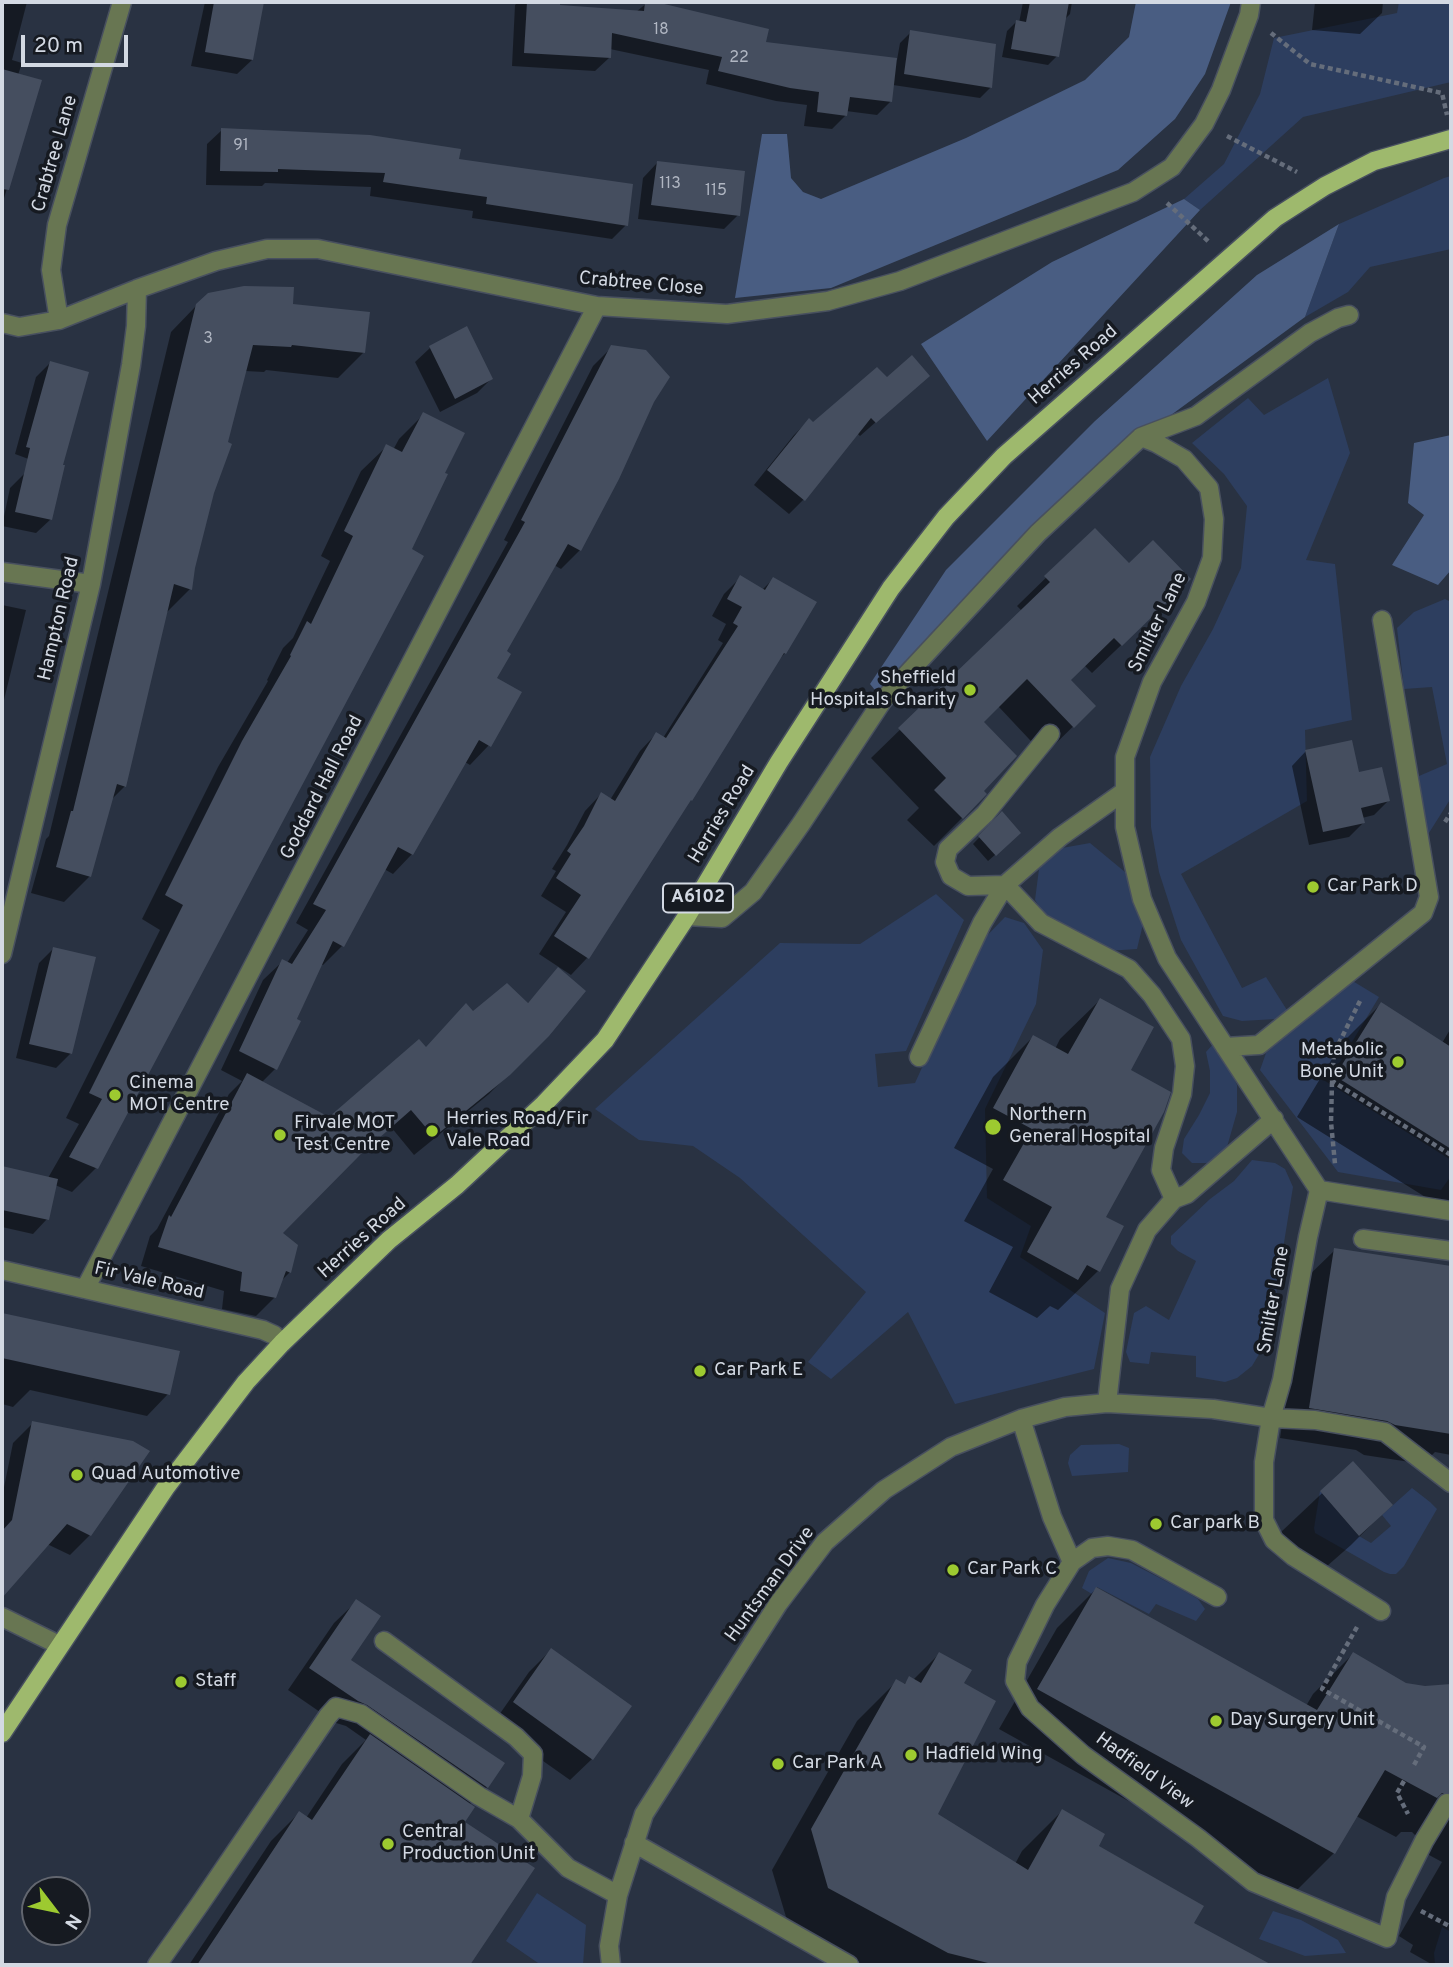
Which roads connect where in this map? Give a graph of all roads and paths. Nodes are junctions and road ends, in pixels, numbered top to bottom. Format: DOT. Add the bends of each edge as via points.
graph roads {
  1 [pos="122,2"];
  2 [pos="1250,8"];
  3 [pos="1204,124"];
  4 [pos="1450,132"];
  5 [pos="1145,184"];
  6 [pos="1325,186"];
  7 [pos="1228,259"];
  8 [pos="136,289"];
  9 [pos="597,306"];
  10 [pos="1349,315"];
  11 [pos="59,320"];
  12 [pos="2,324"];
  13 [pos="1141,437"];
  14 [pos="2,572"];
  15 [pos="91,584"];
  16 [pos="1382,620"];
  17 [pos="1050,734"];
  18 [pos="1125,791"];
  19 [pos="1004,885"];
  20 [pos="687,916"];
  21 [pos="2,954"];
  22 [pos="1361,998"];
  23 [pos="1225,1047"];
  24 [pos="919,1057"];
  25 [pos="1332,1081"];
  26 [pos="1274,1119"];
  27 [pos="1451,1154"];
  28 [pos="1316,1185"];
  29 [pos="1174,1199"];
  30 [pos="1451,1212"];
  31 [pos="1363,1238"];
  32 [pos="1451,1251"];
  33 [pos="2,1270"];
  34 [pos="85,1289"];
  35 [pos="282,1343"];
  36 [pos="1107,1403"];
  37 [pos="1271,1418"];
  38 [pos="1021,1419"];
  39 [pos="1451,1483"];
  40 [pos="1072,1562"];
  41 [pos="1217,1597"];
  42 [pos="1381,1611"];
  43 [pos="2,1617"];
  44 [pos="384,1641"];
  45 [pos="1348,1644"];
  46 [pos="59,1645"];
  47 [pos="2,1734"];
  48 [pos="1414,1765"];
  49 [pos="1447,1803"];
  50 [pos="519,1819"];
  51 [pos="634,1843"];
  52 [pos="618,1895"];
  53 [pos="1396,1897"];
  54 [pos="1451,1927"];
  55 [pos="156,1965"];
  56 [pos="611,1965"];
  57 [pos="849,1965"];
  1 -- 11 [label="street, Crabtree Lane" via="57,225 51,270"];
  2 -- 3 [label="street, Crabtree Close"];
  2 -- 4 [label="path" via="1310,64 1442,93"];
  3 -- 5 [label="street, Crabtree Close" via="1172,167"];
  3 -- 6 [label="path"];
  4 -- 6 [label="main road, Herries Road / A6102" via="1374,161"];
  5 -- 7 [label="path"];
  5 -- 9 [label="street, Crabtree Close" via="900,281 828,302 727,314"];
  6 -- 7 [label="main road, Herries Road / A6102" via="1275,218"];
  7 -- 20 [label="main road, Herries Road / A6102" via="1004,456 946,517 891,588"];
  8 -- 9 [label="street, Crabtree Close" via="267,249 318,249"];
  8 -- 11 [label="street, Crabtree Close"];
  8 -- 15 [label="street, Hampton Road" via="131,365"];
  9 -- 34 [label="street, Goddard Hall Road"];
  10 -- 13 [label="street" via="1310,333 1196,416"];
  11 -- 12 [label="street, Crabtree Close" via="19,327"];
  13 -- 18 [label="street, Smilter Lane" via="1184,459 1209,488 1214,519 1212,558 1196,603 1152,682 1125,757"];
  13 -- 20 [label="street" via="1038,533 883,701 753,892 722,918"];
  14 -- 15 [label="street"];
  15 -- 21 [label="street, Hampton Road"];
  16 -- 23 [label="street" via="1429,897 1423,913 1259,1045"];
  17 -- 19 [label="street" via="985,814 948,849 945,862 951,876 968,886"];
  18 -- 19 [label="street" via="1059,837"];
  18 -- 23 [label="street, Smilter Lane" via="1125,827 1142,899 1167,958"];
  19 -- 24 [label="street"];
  19 -- 29 [label="street" via="1041,923 1129,969 1181,1039 1185,1066 1182,1094 1161,1170"];
  20 -- 35 [label="main road, Herries Road / A6102" via="605,1040 544,1104 457,1185 389,1240"];
  22 -- 25 [label="path" via="1334,1053"];
  23 -- 26 [label="street, Smilter Lane"];
  25 -- 27 [label="path"];
  25 -- 28 [label="path" via="1335,1167"];
  26 -- 28 [label="street, Smilter Lane"];
  26 -- 29 [label="street" via="1187,1194"];
  28 -- 30 [label="street"];
  28 -- 37 [label="street, Smilter Lane" via="1282,1380"];
  29 -- 36 [label="street" via="1147,1230 1120,1289"];
  31 -- 32 [label="street"];
  33 -- 34 [label="street, Fir Vale Road"];
  34 -- 35 [label="street, Fir Vale Road" via="263,1330"];
  35 -- 46 [label="main road, Herries Road / A6102" via="246,1382 166,1487"];
  36 -- 37 [label="street, Huntsman Drive" via="1213,1409"];
  36 -- 38 [label="street, Huntsman Drive" via="1065,1407"];
  37 -- 39 [label="street, Huntsman Drive" via="1385,1432"];
  37 -- 42 [label="street, Smilter Lane" via="1264,1462 1264,1520 1274,1540"];
  38 -- 40 [label="street" via="1052,1517"];
  38 -- 51 [label="street, Huntsman Drive" via="951,1447 884,1490 825,1542 778,1604 677,1759 644,1814"];
  40 -- 41 [label="street" via="1092,1548 1132,1550"];
  40 -- 53 [label="street, Hadfield View" via="1017,1662 1015,1681 1030,1708 1083,1755 1254,1882 1387,1938"];
  43 -- 46 [label="street"];
  44 -- 50 [label="street" via="533,1754 532,1776"];
  45 -- 48 [label="path" via="1322,1689 1424,1747"];
  46 -- 47 [label="main road, Herries Road / A6102"];
  49 -- 53 [label="street, Hadfield View"];
  50 -- 52 [label="street" via="568,1868"];
  50 -- 55 [label="street" via="361,1714 336,1707"];
  51 -- 52 [label="street, Huntsman Drive"];
  51 -- 57 [label="street"];
  52 -- 56 [label="street, Huntsman Drive"];
  53 -- 54 [label="path"];
}
